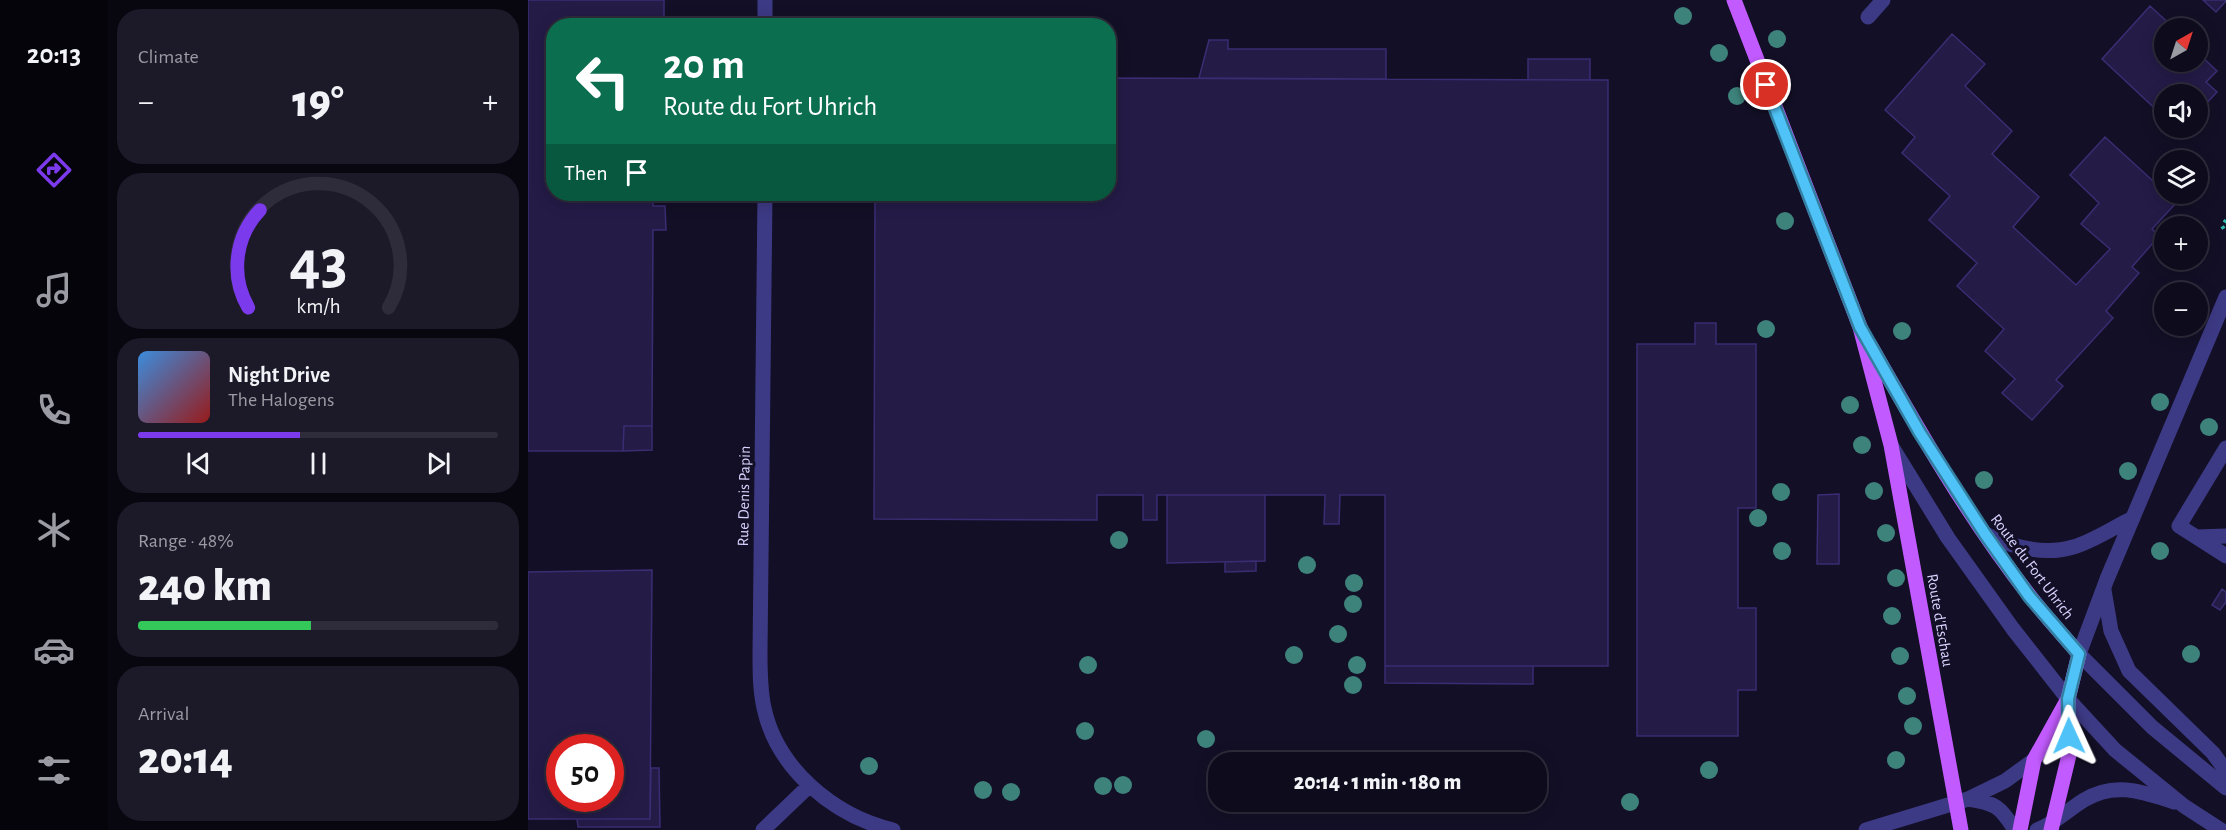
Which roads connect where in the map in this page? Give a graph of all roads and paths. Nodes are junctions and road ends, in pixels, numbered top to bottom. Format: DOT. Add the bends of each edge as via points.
graph roads {
  1 [pos="765,0"];
  2 [pos="1734,0"];
  3 [pos="1883,0"];
  4 [pos="1868,16"];
  5 [pos="765,18"];
  6 [pos="765,201"];
  7 [pos="2226,220"];
  8 [pos="2226,232"];
  9 [pos="2226,297"];
  10 [pos="1860,327"];
  11 [pos="1891,445"];
  12 [pos="2226,448"];
  13 [pos="2133,518"];
  14 [pos="1985,534"];
  15 [pos="2226,536"];
  16 [pos="2197,537"];
  17 [pos="2226,556"];
  18 [pos="2103,587"];
  19 [pos="2079,654"];
  20 [pos="2068,699"];
  21 [pos="2034,760"];
  22 [pos="2226,771"];
  23 [pos="809,786"];
  24 [pos="2226,788"];
  25 [pos="1962,801"];
  26 [pos="2184,806"];
  27 [pos="2052,827"];
  28 [pos="763,830"];
  29 [pos="893,830"];
  30 [pos="1866,830"];
  31 [pos="1961,830"];
  32 [pos="2015,830"];
  33 [pos="2020,830"];
  34 [pos="2037,830"];
  35 [pos="2221,830"];
  1 -- 5 [label="street"];
  2 -- 10 [label="main road, Route du Fort Uhrich"];
  3 -- 4 [label="street"];
  6 -- 23 [label="street, Rue Denis Papin" via="760,679 764,710 774,736"];
  7 -- 8 [label="path"];
  9 -- 13 [label="street"];
  10 -- 11 [label="main road, Route du Fort Uhrich"];
  10 -- 14 [label="main road, Route du Fort Uhrich" via="1920,433"];
  11 -- 20 [label="street, Route du Fort Uhrich" via="1948,538"];
  11 -- 25 [label="main road, Route d'Eschau"];
  12 -- 16 [label="street" via="2179,526"];
  13 -- 14 [label="street" via="2073,548 2025,549"];
  13 -- 18 [label="street"];
  14 -- 19 [label="main road, Route du Fort Uhrich" via="2029,596"];
  15 -- 16 [label="street"];
  16 -- 17 [label="street"];
  18 -- 19 [label="street"];
  18 -- 22 [label="street" via="2111,631 2129,671 2213,753"];
  19 -- 20 [label="main road"];
  19 -- 24 [label="street, Route du Fort Uhrich" via="2152,727"];
  20 -- 21 [label="main road"];
  20 -- 26 [label="street, Route du Fort Uhrich" via="2115,750"];
  20 -- 27 [label="main road" via="2069,755"];
  21 -- 25 [label="street" via="2005,781"];
  21 -- 33 [label="main road"];
  23 -- 28 [label="street"];
  23 -- 29 [label="street, Rue Denis Papin" via="858,818"];
  25 -- 30 [label="street"];
  25 -- 31 [label="main road, Route d'Eschau"];
  25 -- 32 [label="street" via="1991,802 2004,812"];
  26 -- 27 [label="street" via="2121,788 2085,800"];
  26 -- 35 [label="street, Route du Fort Uhrich"];
  27 -- 34 [label="street"];
}
